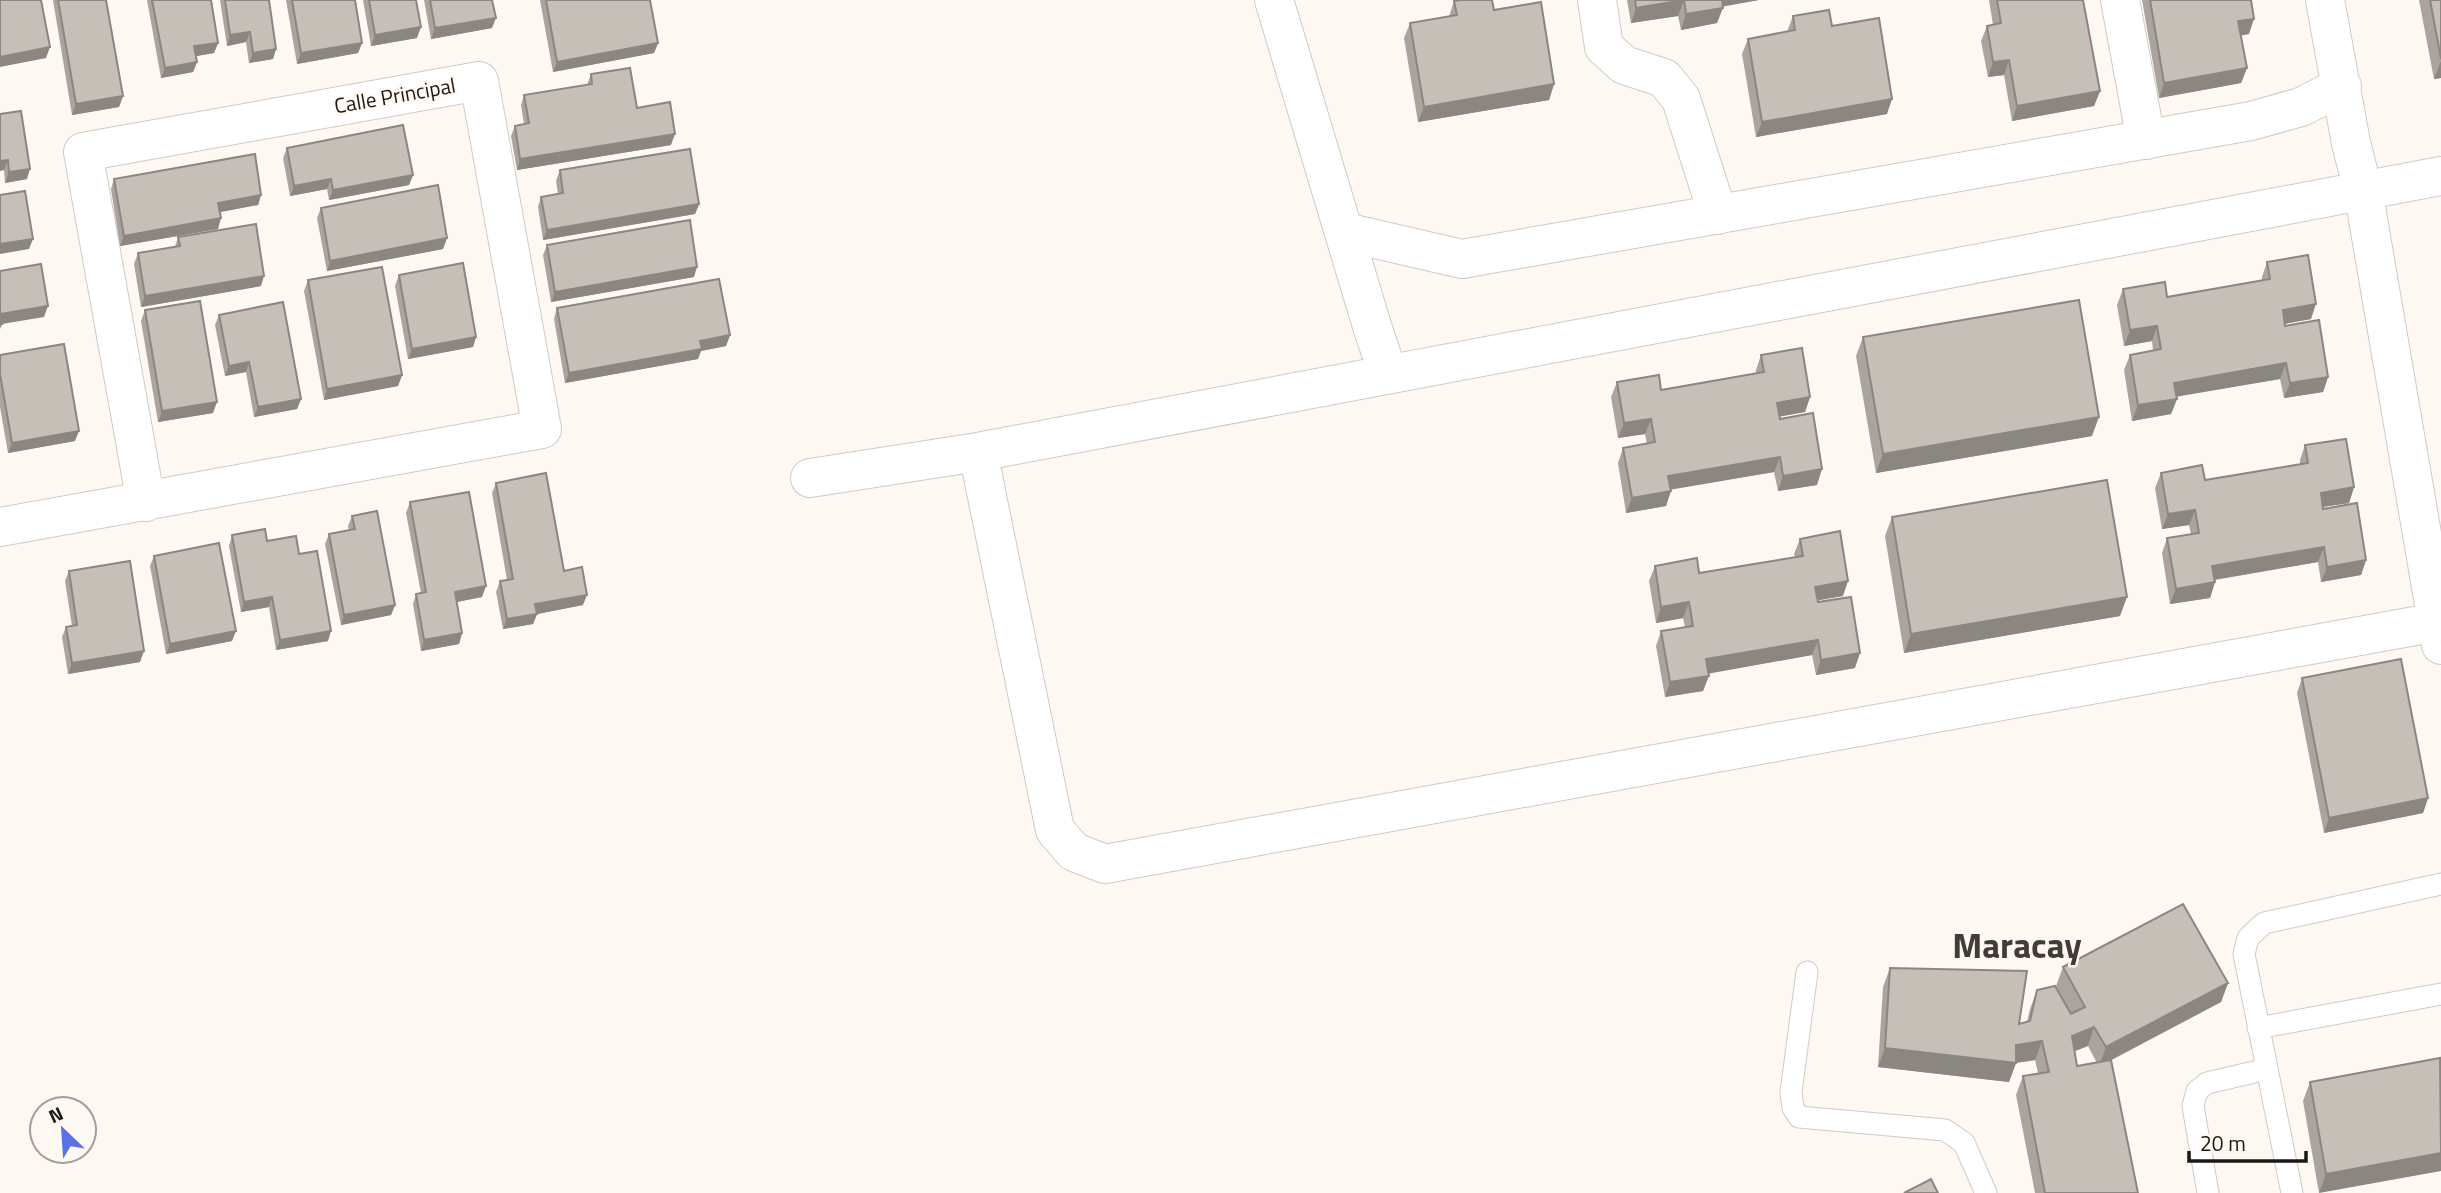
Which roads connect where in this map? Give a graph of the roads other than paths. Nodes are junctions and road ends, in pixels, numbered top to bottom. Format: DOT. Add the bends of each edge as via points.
graph roads {
  1 [pos="1274,0"];
  2 [pos="1597,0"];
  3 [pos="2120,0"];
  4 [pos="2325,0"];
  5 [pos="2342,86"];
  6 [pos="2146,139"];
  7 [pos="2441,176"];
  8 [pos="2363,190"];
  9 [pos="1718,215"];
  10 [pos="1345,232"];
  11 [pos="1388,374"];
  12 [pos="978,452"];
  13 [pos="810,478"];
  14 [pos="146,502"];
  15 [pos="0,527"];
  16 [pos="2439,634"];
  17 [pos="2441,884"];
  18 [pos="1808,972"];
  19 [pos="2441,994"];
  20 [pos="2258,1028"];
  21 [pos="2267,1069"];
  22 [pos="1986,1193"];
  23 [pos="2208,1193"];
  24 [pos="2292,1193"];
  1 -- 10 [label="street"];
  2 -- 9 [label="street" via="1604,47 1624,65 1664,78 1681,99"];
  3 -- 6 [label="street"];
  4 -- 5 [label="street"];
  5 -- 6 [label="street" via="2301,107 2251,121"];
  5 -- 8 [label="street"];
  6 -- 9 [label="street"];
  7 -- 8 [label="street"];
  8 -- 11 [label="street"];
  8 -- 16 [label="street"];
  9 -- 10 [label="street" via="1462,259"];
  10 -- 11 [label="street"];
  11 -- 12 [label="street"];
  12 -- 13 [label="street"];
  12 -- 16 [label="street" via="1055,830 1074,852 1105,864"];
  14 -- 14 [label="street, Calle Principal" via="542,429 479,81 83,152"];
  14 -- 15 [label="street, Calle Principal"];
  17 -- 20 [label="lane" via="2264,923 2248,938 2244,954"];
  18 -- 22 [label="lane" via="1791,1092 1793,1108 1800,1117 1944,1130 1964,1143"];
  19 -- 20 [label="lane"];
  20 -- 21 [label="lane"];
  21 -- 23 [label="lane" via="2207,1083 2197,1091 2193,1106"];
  21 -- 24 [label="lane"];
}
